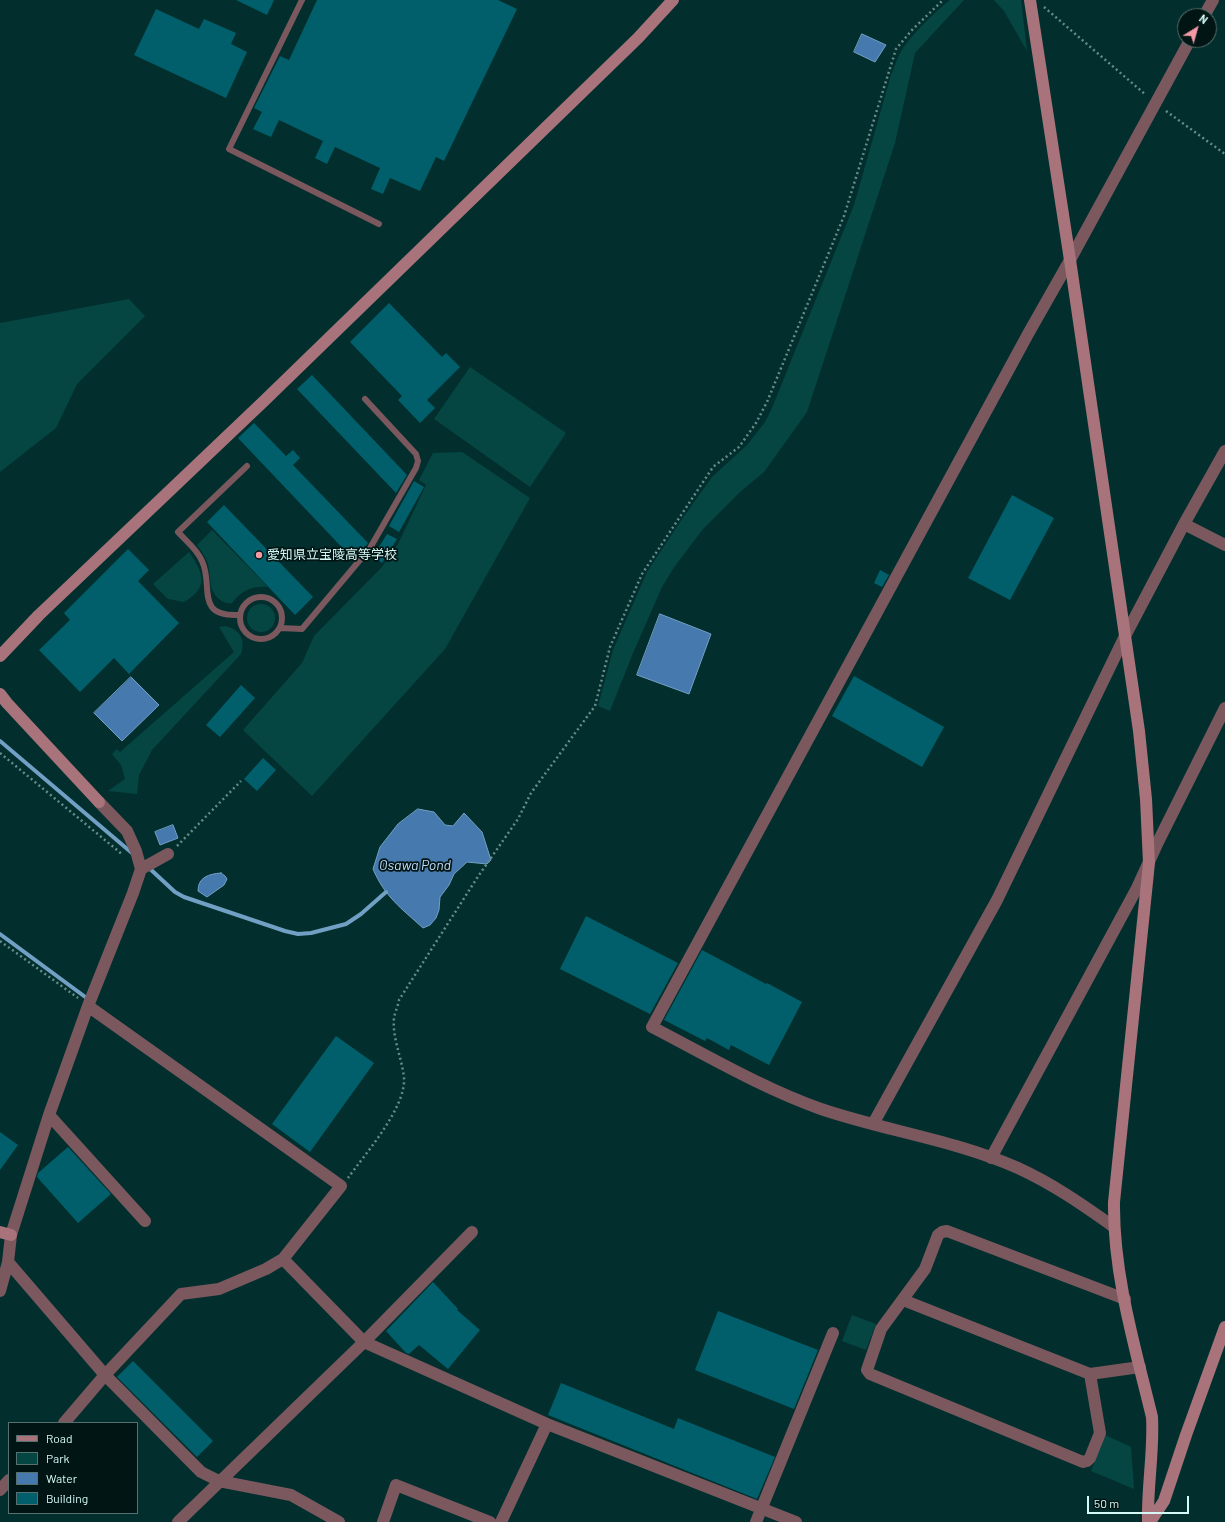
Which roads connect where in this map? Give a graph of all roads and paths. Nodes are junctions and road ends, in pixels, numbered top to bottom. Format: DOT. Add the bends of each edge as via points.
graph roads {
  1 [pos="302,0"];
  2 [pos="673,0"];
  3 [pos="943,0"];
  4 [pos="1030,0"];
  5 [pos="1042,5"];
  6 [pos="1186,48"];
  7 [pos="1155,103"];
  8 [pos="1225,154"];
  9 [pos="379,224"];
  10 [pos="1070,260"];
  11 [pos="364,399"];
  12 [pos="1225,451"];
  13 [pos="247,466"];
  14 [pos="1184,524"];
  15 [pos="1225,545"];
  16 [pos="239,615"];
  17 [pos="280,628"];
  18 [pos="1124,638"];
  19 [pos="0,656"];
  20 [pos="0,694"];
  21 [pos="1225,708"];
  22 [pos="0,753"];
  23 [pos="241,781"];
  24 [pos="168,854"];
  25 [pos="1149,863"];
  26 [pos="141,870"];
  27 [pos="0,941"];
  28 [pos="88,1006"];
  29 [pos="48,1115"];
  30 [pos="872,1124"];
  31 [pos="991,1158"];
  32 [pos="341,1186"];
  33 [pos="145,1222"];
  34 [pos="1114,1227"];
  35 [pos="472,1232"];
  36 [pos="5,1233"];
  37 [pos="283,1259"];
  38 [pos="8,1262"];
  39 [pos="0,1291"];
  40 [pos="1125,1299"];
  41 [pos="903,1300"];
  42 [pos="1225,1327"];
  43 [pos="833,1333"];
  44 [pos="364,1342"];
  45 [pos="1140,1367"];
  46 [pos="1090,1374"];
  47 [pos="105,1375"];
  48 [pos="65,1422"];
  49 [pos="547,1424"];
  50 [pos="8,1481"];
  51 [pos="219,1481"];
  52 [pos="0,1490"];
  53 [pos="762,1508"];
  54 [pos="178,1522"];
  55 [pos="338,1522"];
  56 [pos="383,1522"];
  57 [pos="490,1522"];
  58 [pos="501,1522"];
  59 [pos="756,1522"];
  60 [pos="796,1522"];
  61 [pos="1149,1522"];
  1 -- 9 [label="lane" via="229,149"];
  2 -- 19 [label="street" via="638,38 39,615"];
  3 -- 32 [label="path" via="896,49 844,216 756,423 739,447 713,467 642,574 610,647 595,706 531,793 518,819 399,1000 394,1018 404,1080 401,1096 383,1131"];
  4 -- 10 [label="street"];
  5 -- 7 [label="path"];
  6 -- 7 [label="street"];
  7 -- 8 [label="path"];
  7 -- 10 [label="street"];
  10 -- 18 [label="street"];
  10 -- 30 [label="street" via="652,1027 756,1082 820,1109"];
  11 -- 17 [label="lane" via="416,454 416,468 370,548 302,629"];
  12 -- 14 [label="street"];
  13 -- 16 [label="lane" via="178,532 202,560 206,594 214,609 229,615"];
  14 -- 15 [label="street"];
  14 -- 18 [label="street"];
  16 -- 17 [label="lane" via="242,629 257,639 270,637"];
  16 -- 17 [label="lane" via="250,599 267,597 280,608"];
  18 -- 25 [label="street" via="1146,799"];
  18 -- 30 [label="street" via="997,900"];
  20 -- 26 [label="street" via="126,831 136,851"];
  21 -- 25 [label="street"];
  22 -- 26 [label="path"];
  23 -- 24 [label="path"];
  24 -- 26 [label="street"];
  25 -- 31 [label="street"];
  25 -- 34 [label="street" via="1114,1202"];
  26 -- 28 [label="street"];
  27 -- 28 [label="path"];
  28 -- 29 [label="street"];
  28 -- 32 [label="street"];
  29 -- 33 [label="street"];
  29 -- 36 [label="street"];
  30 -- 31 [label="street" via="929,1138"];
  31 -- 34 [label="street" via="1018,1168 1071,1196"];
  32 -- 37 [label="street"];
  34 -- 40 [label="street"];
  35 -- 44 [label="street"];
  36 -- 38 [label="street"];
  37 -- 44 [label="street"];
  37 -- 47 [label="street" via="219,1289 181,1294"];
  38 -- 39 [label="street"];
  38 -- 47 [label="street"];
  40 -- 41 [label="street" via="947,1231 938,1235 925,1268"];
  40 -- 45 [label="street"];
  41 -- 46 [label="street"];
  41 -- 46 [label="street" via="882,1329 868,1366 870,1374 1083,1462 1090,1458 1100,1433"];
  42 -- 61 [label="street" via="1164,1502"];
  43 -- 53 [label="street"];
  44 -- 49 [label="street"];
  44 -- 51 [label="street"];
  45 -- 46 [label="street"];
  45 -- 61 [label="street" via="1153,1431 1147,1497"];
  47 -- 48 [label="street"];
  47 -- 51 [label="street" via="201,1472"];
  49 -- 53 [label="street"];
  49 -- 58 [label="street"];
  50 -- 52 [label="street"];
  51 -- 54 [label="street"];
  51 -- 55 [label="street" via="291,1495"];
  53 -- 59 [label="street"];
  53 -- 60 [label="street"];
  56 -- 57 [label="street" via="396,1485"];
}
